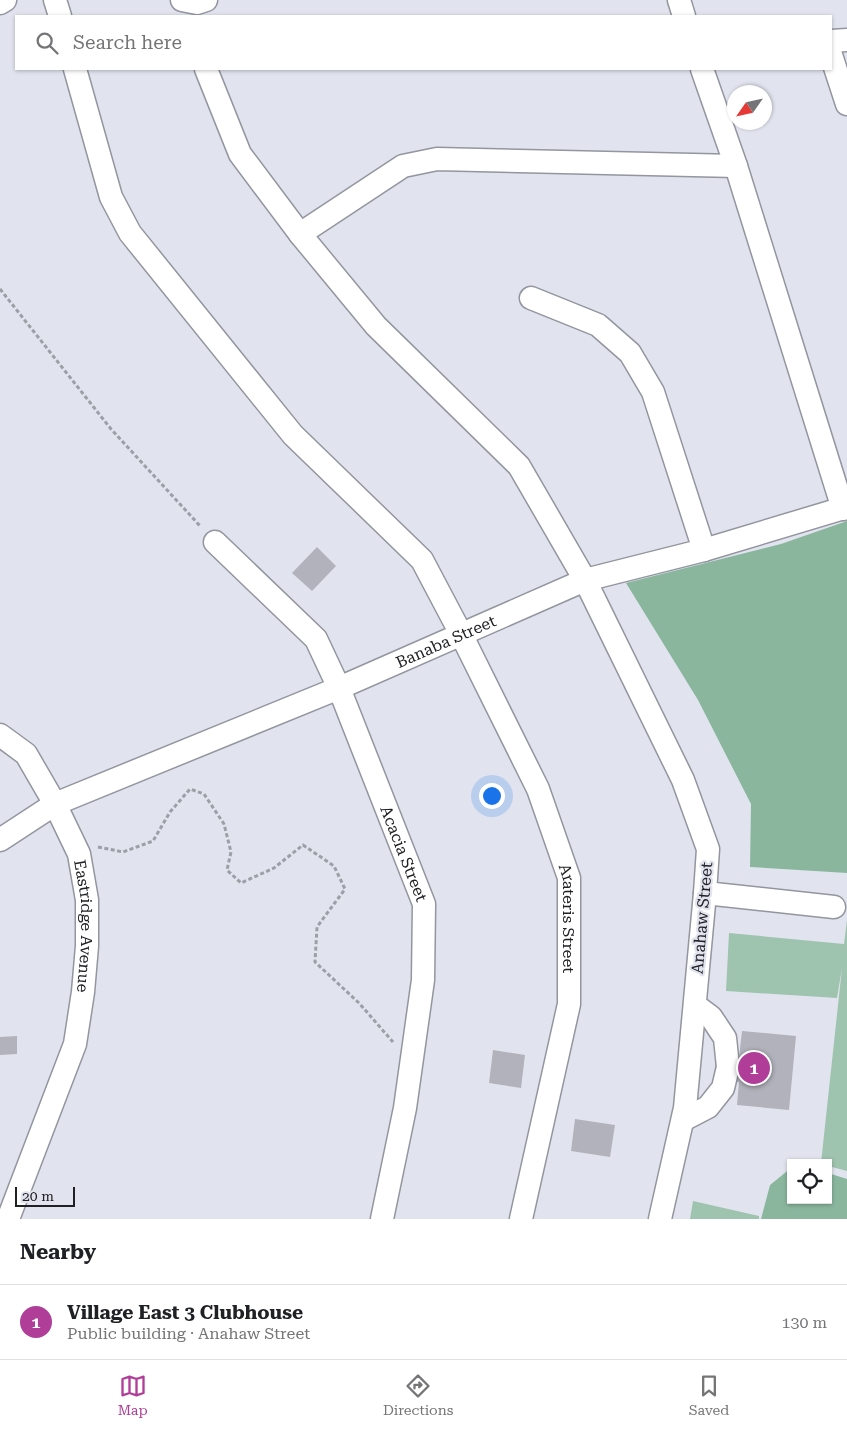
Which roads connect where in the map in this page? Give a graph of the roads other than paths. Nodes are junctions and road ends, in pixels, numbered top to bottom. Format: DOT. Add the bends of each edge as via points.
graph roads {
  1 [pos="5,0"];
  2 [pos="55,0"];
  3 [pos="679,0"];
  4 [pos="0,3"];
  5 [pos="60,15"];
  6 [pos="684,15"];
  7 [pos="847,40"];
  8 [pos="832,41"];
  9 [pos="832,58"];
  10 [pos="75,70"];
  11 [pos="206,70"];
  12 [pos="702,70"];
  13 [pos="847,104"];
  14 [pos="736,166"];
  15 [pos="300,234"];
  16 [pos="531,298"];
  17 [pos="845,508"];
  18 [pos="215,542"];
  19 [pos="704,550"];
  20 [pos="585,580"];
  21 [pos="461,634"];
  22 [pos="339,688"];
  23 [pos="0,736"];
  24 [pos="54,804"];
  25 [pos="0,840"];
  26 [pos="705,893"];
  27 [pos="834,907"];
  28 [pos="695,1004"];
  29 [pos="683,1120"];
  30 [pos="8,1219"];
  31 [pos="382,1219"];
  32 [pos="521,1219"];
  33 [pos="660,1219"];
  1 -- 4 [label="street"];
  2 -- 5 [label="street"];
  3 -- 6 [label="street"];
  7 -- 8 [label="street"];
  9 -- 13 [label="street"];
  10 -- 21 [label="street, Arateris Street" via="110,197 130,233 293,435 422,560"];
  11 -- 15 [label="street, Anahaw Street" via="240,154"];
  12 -- 14 [label="street"];
  14 -- 15 [label="street" via="437,159 403,166"];
  14 -- 17 [label="street"];
  15 -- 20 [label="street, Anahaw Street" via="376,326 519,466"];
  16 -- 19 [label="street" via="598,325 630,353 653,392"];
  17 -- 19 [label="street, Banaba Street"];
  18 -- 22 [label="street, Acacia Street" via="316,639"];
  19 -- 20 [label="street, Banaba Street"];
  20 -- 21 [label="street, Banaba Street"];
  20 -- 26 [label="street, Anahaw Street" via="683,780 708,849"];
  21 -- 22 [label="street, Banaba Street"];
  21 -- 32 [label="street, Arateris Street" via="538,788 569,878 570,1004"];
  22 -- 24 [label="street, Banaba Street"];
  22 -- 31 [label="street, Acacia Street" via="424,904 423,980 405,1108"];
  23 -- 24 [label="street, Eastridge Avenue" via="26,754"];
  24 -- 25 [label="street, Banaba Street"];
  24 -- 30 [label="street, Eastridge Avenue" via="79,854 87,900 83,992 75,1044"];
  26 -- 27 [label="street"];
  26 -- 28 [label="street, Anahaw Street"];
  28 -- 29 [label="street, Anahaw Street"];
  28 -- 29 [label="street" via="711,1017 725,1038 728,1068 723,1088 708,1108"];
  29 -- 33 [label="street, Anahaw Street"];
}
